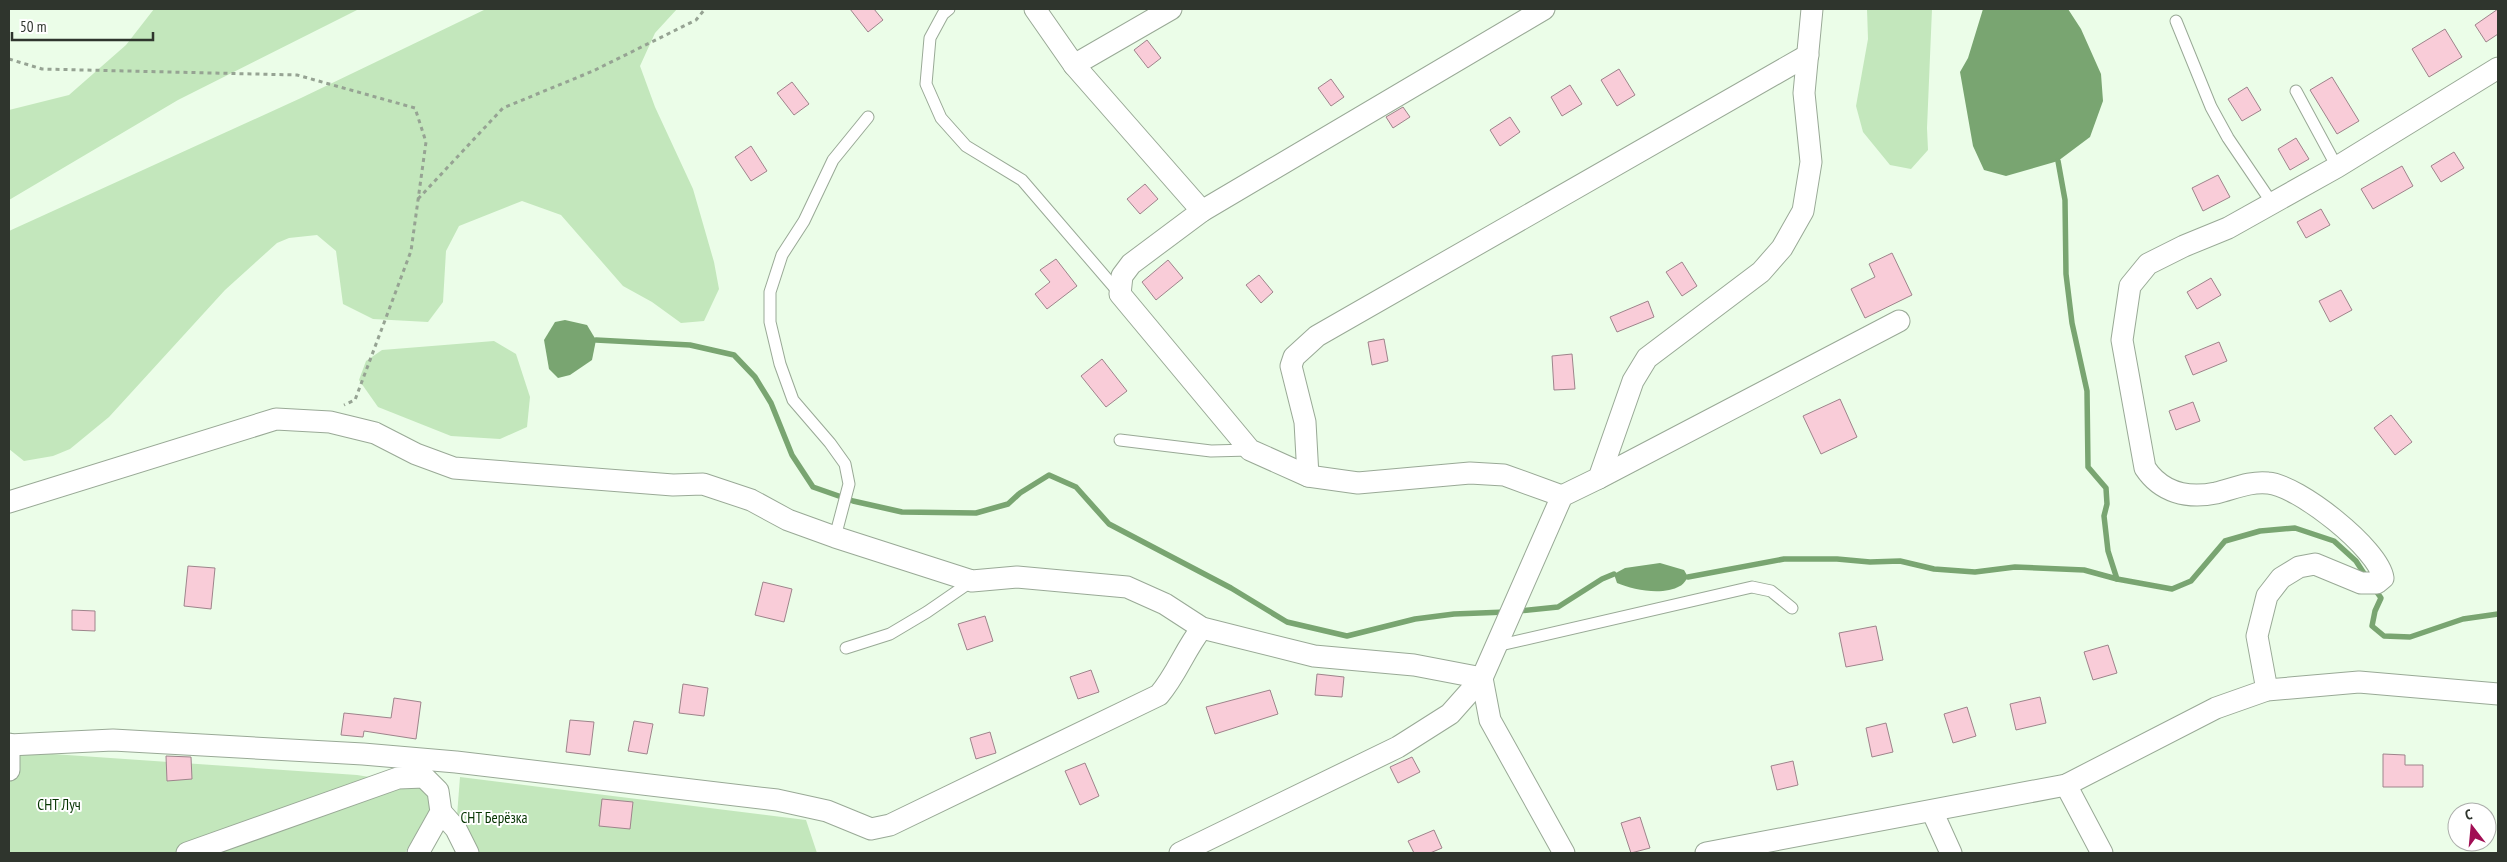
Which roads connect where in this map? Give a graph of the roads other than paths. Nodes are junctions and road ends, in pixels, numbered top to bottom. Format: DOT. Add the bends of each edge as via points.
graph roads {
  1 [pos="949,9"];
  2 [pos="1035,9"];
  3 [pos="1171,9"];
  4 [pos="1544,9"];
  5 [pos="1812,9"];
  6 [pos="2176,21"];
  7 [pos="1808,55"];
  8 [pos="1074,65"];
  9 [pos="2498,68"];
  10 [pos="2296,91"];
  11 [pos="868,117"];
  12 [pos="2337,167"];
  13 [pos="2272,203"];
  14 [pos="1202,211"];
  15 [pos="1120,294"];
  16 [pos="1899,322"];
  17 [pos="1120,440"];
  18 [pos="1250,450"];
  19 [pos="1308,476"];
  20 [pos="1599,478"];
  21 [pos="1562,496"];
  22 [pos="9,502"];
  23 [pos="835,537"];
  24 [pos="972,580"];
  25 [pos="1792,608"];
  26 [pos="1202,628"];
  27 [pos="1496,646"];
  28 [pos="846,648"];
  29 [pos="1482,678"];
  30 [pos="2267,690"];
  31 [pos="2498,694"];
  32 [pos="9,744"];
  33 [pos="9,770"];
  34 [pos="2066,785"];
  35 [pos="440,812"];
  36 [pos="1932,812"];
  37 [pos="187,853"];
  38 [pos="418,853"];
  39 [pos="468,853"];
  40 [pos="1180,853"];
  41 [pos="1564,853"];
  42 [pos="1706,853"];
  43 [pos="1952,853"];
  44 [pos="2102,853"];
  1 -- 15 [label="lane" via="930,38 926,84 940,118 966,146 1022,180"];
  2 -- 8 [label="street"];
  3 -- 8 [label="street"];
  4 -- 14 [label="street"];
  5 -- 7 [label="street"];
  6 -- 13 [label="lane" via="2219,123"];
  7 -- 19 [label="street" via="1317,336 1294,357 1291,366 1305,422"];
  7 -- 20 [label="street" via="1804,93 1811,162 1803,211 1782,248 1761,272 1647,358 1633,381"];
  8 -- 14 [label="street"];
  9 -- 12 [label="street"];
  10 -- 12 [label="lane"];
  11 -- 23 [label="lane" via="833,160 804,221 782,255 770,292 770,322 793,400 845,464 849,484"];
  12 -- 13 [label="street"];
  13 -- 30 [label="street" via="2228,228 2148,264 2130,286 2122,340 2145,468 2155,482 2180,493 2214,493 2253,483 2270,483 2291,491 2342,526 2382,569 2383,578 2377,583 2361,583 2315,564 2299,567 2281,578 2267,596 2257,636"];
  14 -- 15 [label="street" via="1130,264 1122,276"];
  15 -- 18 [label="street"];
  16 -- 20 [label="street"];
  17 -- 18 [label="lane" via="1211,450"];
  18 -- 19 [label="street"];
  19 -- 21 [label="street" via="1358,483 1470,473 1504,475"];
  20 -- 21 [label="street"];
  21 -- 27 [label="street"];
  22 -- 23 [label="street" via="276,418 330,422 375,433 416,454 454,468 673,485 703,484 751,500 788,520"];
  23 -- 24 [label="street"];
  24 -- 26 [label="street" via="1017,577 1127,587 1165,604"];
  24 -- 28 [label="lane" via="890,634"];
  25 -- 27 [label="lane" via="1771,591 1752,587"];
  26 -- 29 [label="street" via="1314,656 1414,665"];
  26 -- 32 [label="street" via="1172,680 1158,695 890,825 870,829 827,811 777,800 456,762 113,740"];
  27 -- 29 [label="street"];
  29 -- 40 [label="street" via="1450,714 1398,747"];
  29 -- 41 [label="street" via="1490,720"];
  30 -- 31 [label="street" via="2359,682"];
  30 -- 34 [label="street" via="2216,708"];
  32 -- 33 [label="street"];
  34 -- 36 [label="street"];
  34 -- 44 [label="street"];
  35 -- 37 [label="street" via="438,791 424,777 398,778"];
  35 -- 38 [label="street"];
  35 -- 39 [label="street" via="456,829"];
  36 -- 42 [label="street"];
  36 -- 43 [label="street"];
}
